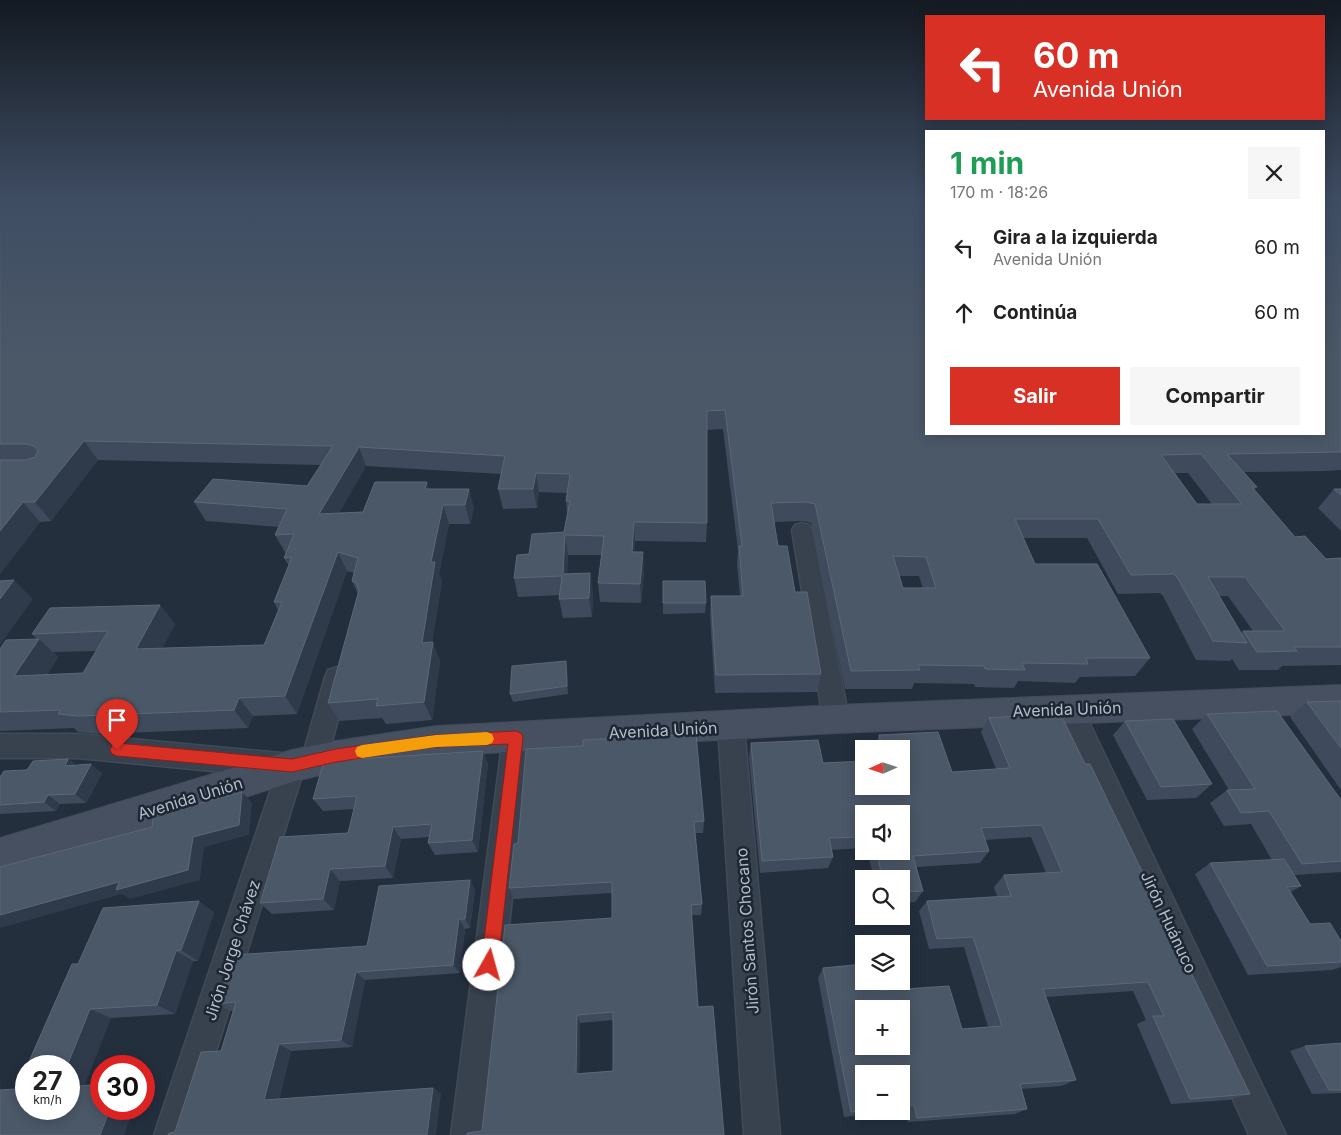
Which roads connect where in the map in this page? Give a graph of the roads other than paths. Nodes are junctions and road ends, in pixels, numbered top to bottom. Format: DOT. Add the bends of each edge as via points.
graph roads {
  1 [pos="802,530"];
  2 [pos="342,657"];
  3 [pos="1341,699"];
  4 [pos="1070,709"];
  5 [pos="836,719"];
  6 [pos="732,726"];
  7 [pos="516,737"];
  8 [pos="0,746"];
  9 [pos="303,763"];
  10 [pos="0,857"];
  11 [pos="172,1135"];
  12 [pos="469,1135"];
  13 [pos="762,1135"];
  14 [pos="1268,1135"];
  1 -- 5 [label="street"];
  2 -- 9 [label="street, Jirón Jorge Chávez"];
  3 -- 4 [label="main road, Avenida Unión"];
  4 -- 5 [label="main road, Avenida Unión"];
  4 -- 14 [label="street, Jirón Huánuco"];
  5 -- 6 [label="main road, Avenida Unión"];
  6 -- 7 [label="main road, Avenida Unión"];
  6 -- 13 [label="street, Jirón Santos Chocano"];
  7 -- 9 [label="main road, Avenida Unión" via="436,741"];
  7 -- 12 [label="street"];
  8 -- 9 [label="street" via="78,746"];
  9 -- 10 [label="main road, Avenida Unión"];
  9 -- 11 [label="street, Jirón Jorge Chávez"];
}
